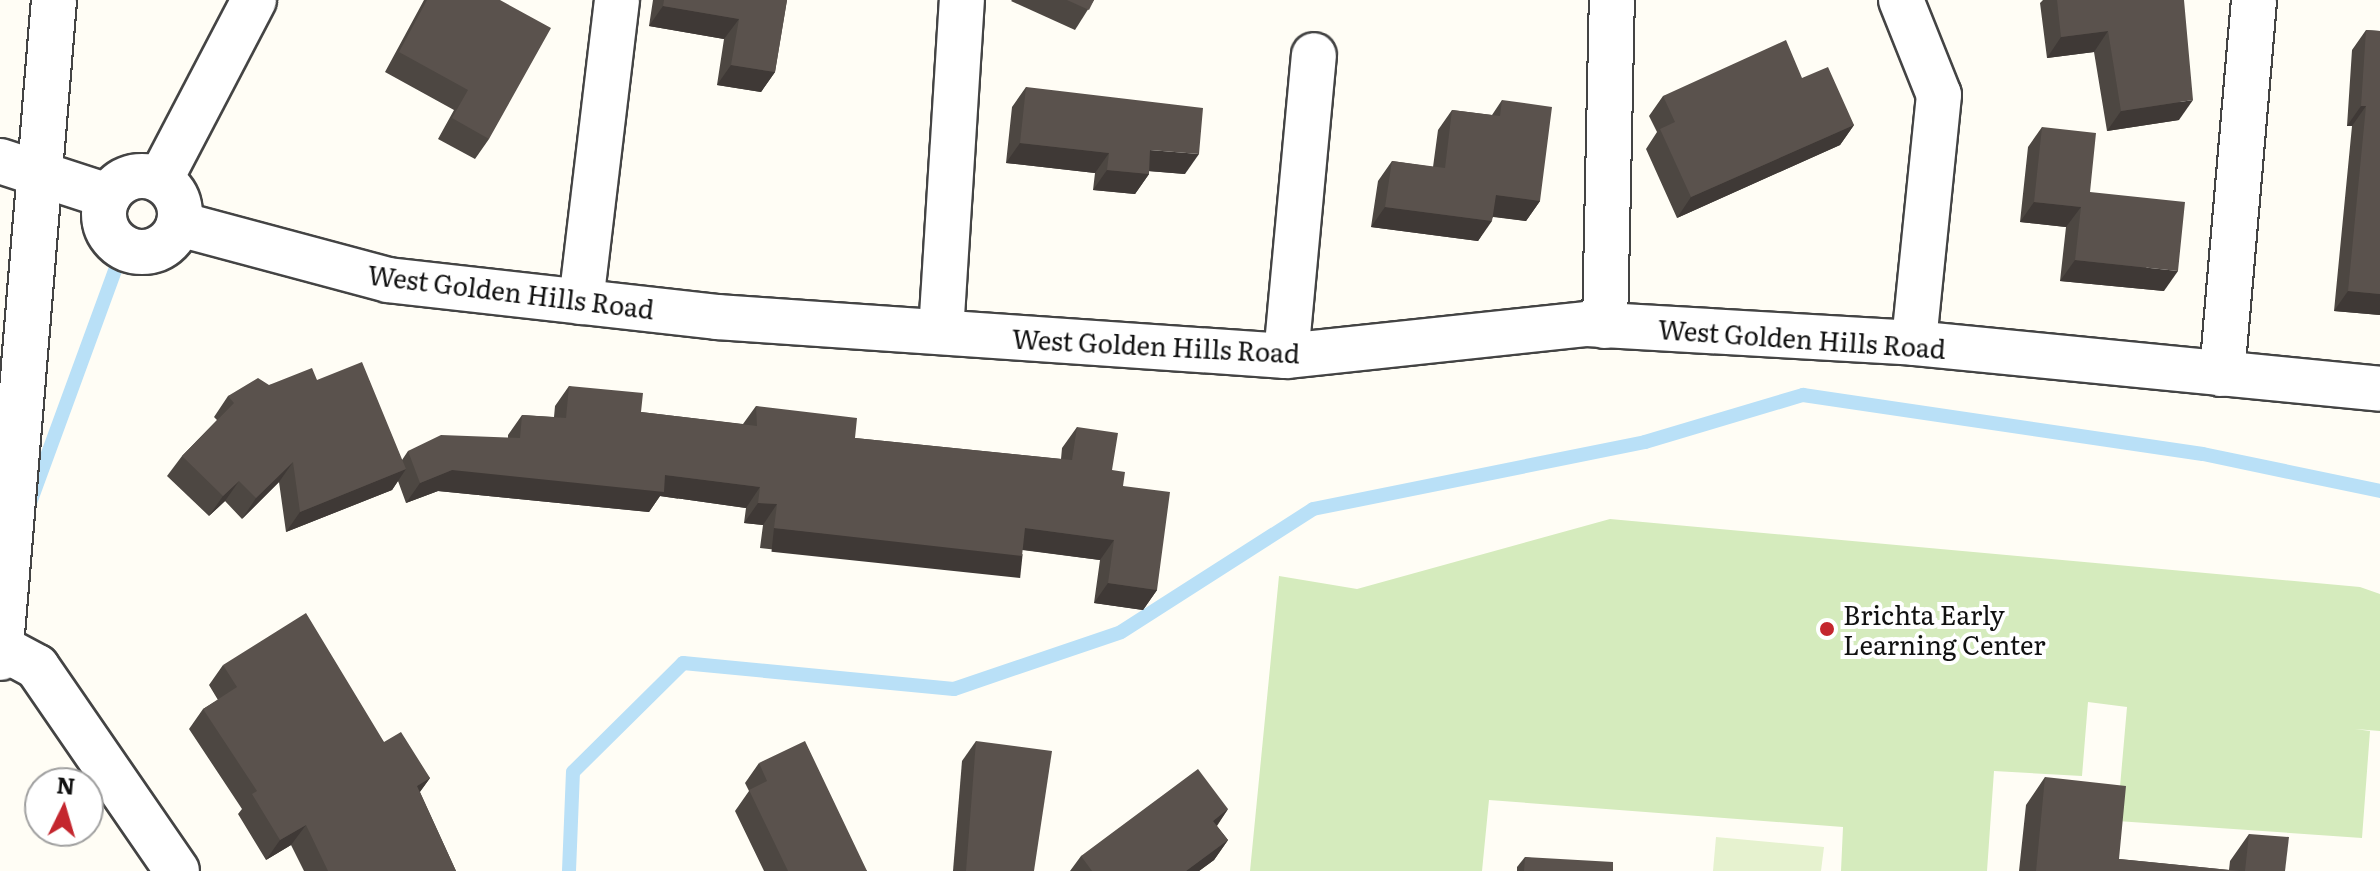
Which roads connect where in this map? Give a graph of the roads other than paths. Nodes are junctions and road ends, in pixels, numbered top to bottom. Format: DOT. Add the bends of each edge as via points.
graph roads {
  1 [pos="54,0"];
  2 [pos="254,0"];
  3 [pos="617,0"];
  4 [pos="962,0"];
  5 [pos="1612,0"];
  6 [pos="1901,0"];
  7 [pos="2254,0"];
  8 [pos="1314,55"];
  9 [pos="20,167"];
  10 [pos="160,180"];
  11 [pos="108,196"];
  12 [pos="179,224"];
  13 [pos="581,302"];
  14 [pos="1605,326"];
  15 [pos="941,332"];
  16 [pos="1914,343"];
  17 [pos="1286,356"];
  18 [pos="2222,374"];
  19 [pos="2380,389"];
  20 [pos="9,655"];
  21 [pos="177,871"];
  1 -- 9 [label="street"];
  2 -- 10 [label="street"];
  3 -- 13 [label="street"];
  4 -- 15 [label="street"];
  5 -- 14 [label="street"];
  6 -- 16 [label="street" via="1939,95"];
  7 -- 18 [label="street"];
  8 -- 17 [label="street"];
  9 -- 11 [label="street"];
  9 -- 20 [label="street"];
  10 -- 11 [label="street" via="135,176"];
  10 -- 12 [label="street" via="177,199"];
  11 -- 12 [label="street" via="105,224 119,245 130,250 154,250 174,235"];
  12 -- 13 [label="street, West Golden Hills Road" via="388,280"];
  13 -- 15 [label="street, West Golden Hills Road"];
  14 -- 16 [label="street, West Golden Hills Road"];
  14 -- 17 [label="street, West Golden Hills Road"];
  15 -- 17 [label="street, West Golden Hills Road"];
  16 -- 18 [label="street, West Golden Hills Road"];
  18 -- 19 [label="street, West Golden Hills Road"];
  20 -- 21 [label="street"];
}
